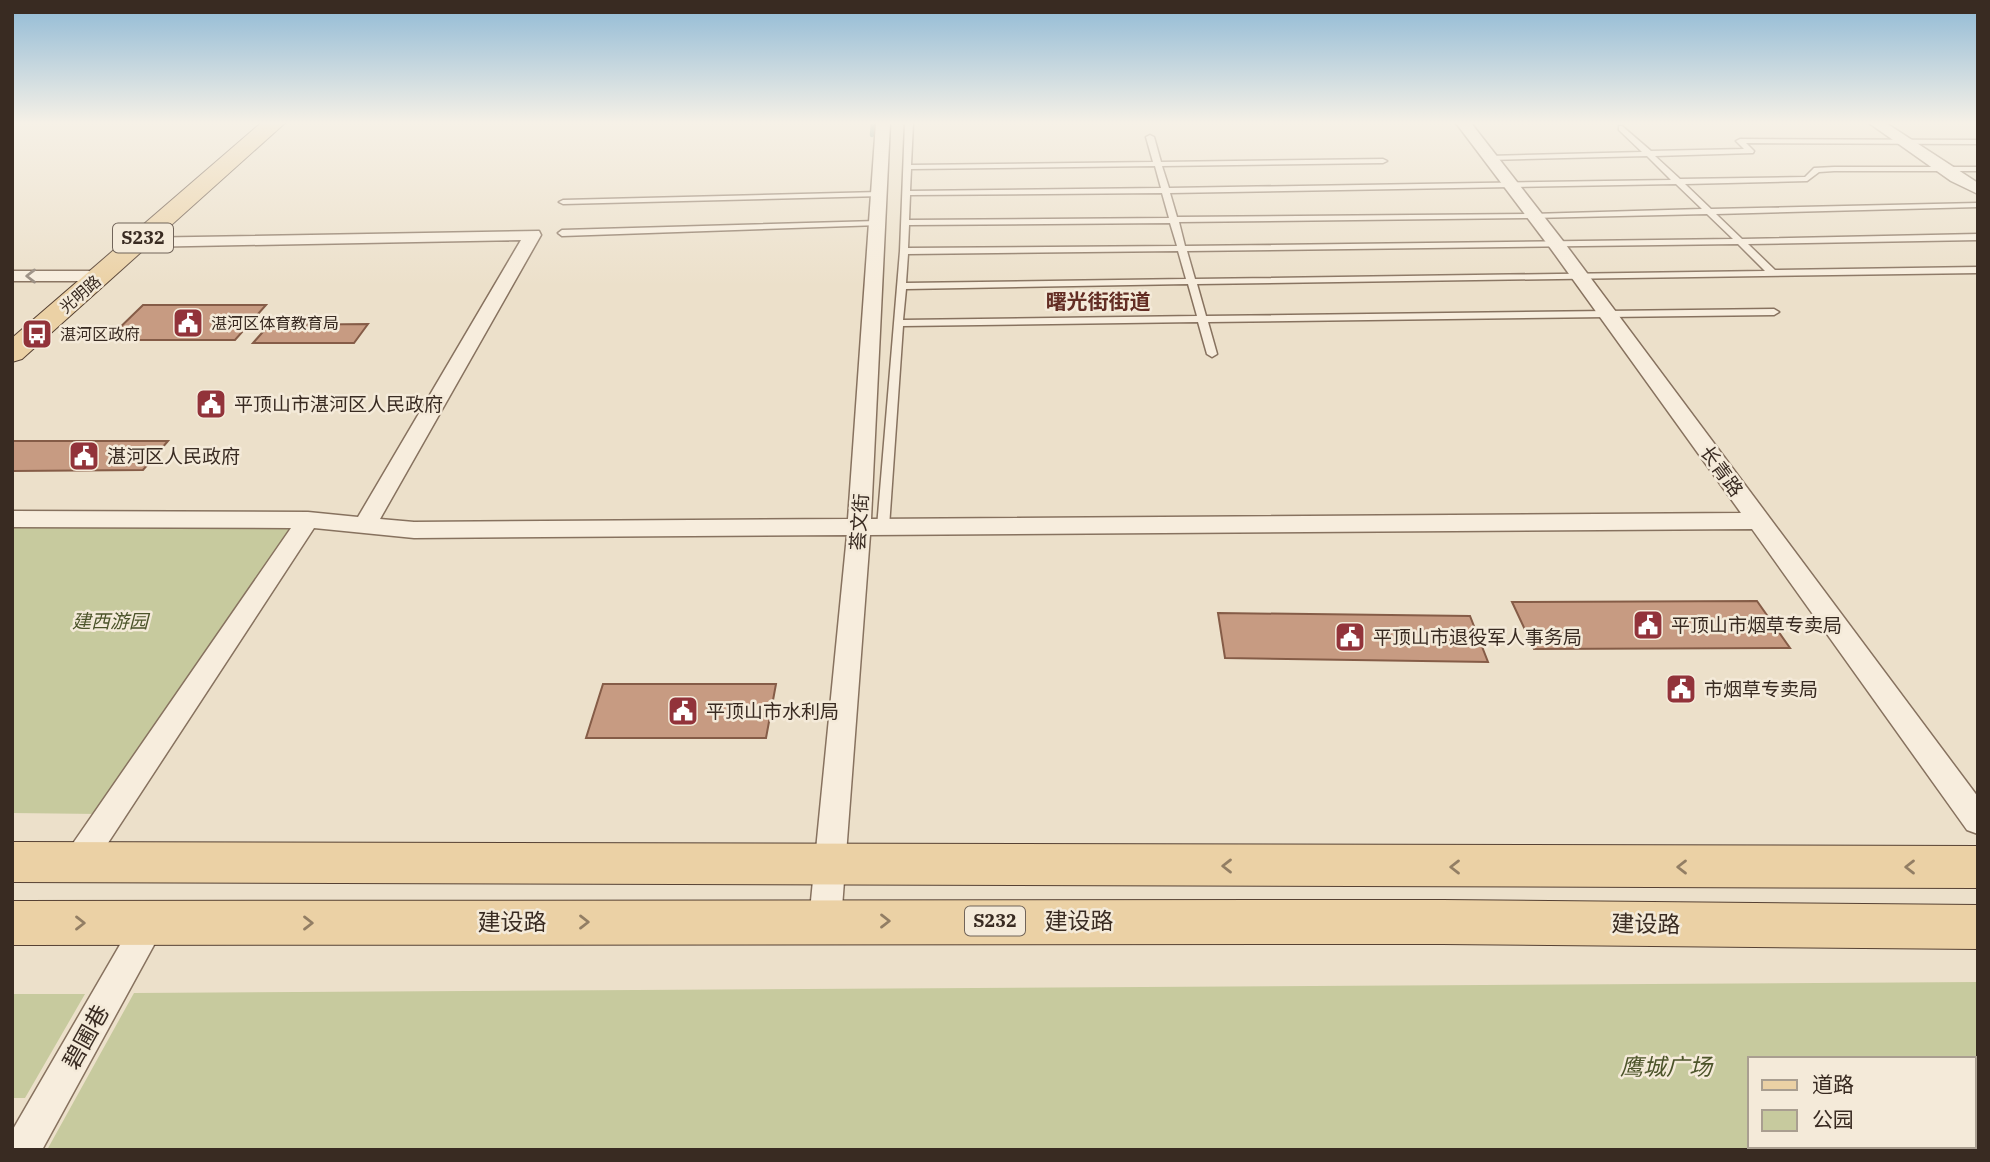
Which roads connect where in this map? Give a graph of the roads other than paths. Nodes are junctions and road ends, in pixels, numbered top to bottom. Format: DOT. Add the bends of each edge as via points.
graph roads {
  1 [pos="186,177"];
  2 [pos="212,177"];
  3 [pos="880,177"];
  4 [pos="907,177"];
  5 [pos="1162,177"];
  6 [pos="1502,177"];
  7 [pos="1673,177"];
  8 [pos="1809,177"];
  9 [pos="1957,177"];
  10 [pos="1677,181"];
  11 [pos="1509,186"];
  12 [pos="1978,189"];
  13 [pos="1165,190"];
  14 [pos="879,194"];
  15 [pos="906,194"];
  16 [pos="562,202"];
  17 [pos="1978,205"];
  18 [pos="1709,212"];
  19 [pos="1532,216"];
  20 [pos="1174,220"];
  21 [pos="877,223"];
  22 [pos="905,223"];
  23 [pos="562,233"];
  24 [pos="1978,237"];
  25 [pos="139,242"];
  26 [pos="1741,242"];
  27 [pos="1557,245"];
  28 [pos="1182,248"];
  29 [pos="904,251"];
  30 [pos="1978,270"];
  31 [pos="1774,274"];
  32 [pos="12,276"];
  33 [pos="70,276"];
  34 [pos="99,276"];
  35 [pos="1580,278"];
  36 [pos="1192,283"];
  37 [pos="900,286"];
  38 [pos="1774,312"];
  39 [pos="1608,316"];
  40 [pos="1202,320"];
  41 [pos="898,323"];
  42 [pos="12,326"];
  43 [pos="12,353"];
  44 [pos="1212,354"];
  45 [pos="12,519"];
  46 [pos="308,520"];
  47 [pos="1758,521"];
  48 [pos="365,525"];
  49 [pos="871,527"];
  50 [pos="1978,821"];
  51 [pos="12,862"];
  52 [pos="78,862"];
  53 [pos="829,866"];
  54 [pos="1978,867"];
  55 [pos="825,921"];
  56 [pos="12,923"];
  57 [pos="150,923"];
  58 [pos="1978,927"];
  59 [pos="22,1150"];
  1 -- 33 [label="main road, 光明路 / S232"];
  2 -- 25 [label="main road, 光明路 / S232"];
  3 -- 14 [label="street, 荟文街"];
  4 -- 15 [label="lane"];
  5 -- 13 [label="lane"];
  6 -- 11 [label="street, 长青路"];
  7 -- 10 [label="lane"];
  8 -- 10 [label="lane"];
  9 -- 12 [label="street"];
  10 -- 11 [label="lane"];
  10 -- 18 [label="lane"];
  11 -- 13 [label="lane"];
  11 -- 19 [label="street, 长青路"];
  13 -- 15 [label="lane"];
  13 -- 20 [label="lane"];
  14 -- 16 [label="lane"];
  14 -- 21 [label="street, 荟文街"];
  15 -- 22 [label="lane"];
  17 -- 18 [label="lane"];
  18 -- 19 [label="lane"];
  18 -- 26 [label="lane"];
  19 -- 20 [label="lane"];
  19 -- 27 [label="street, 长青路"];
  20 -- 22 [label="lane"];
  20 -- 28 [label="lane"];
  21 -- 23 [label="lane"];
  21 -- 49 [label="street, 荟文街"];
  22 -- 29 [label="lane"];
  24 -- 26 [label="lane"];
  25 -- 34 [label="main road, 光明路 / S232"];
  25 -- 48 [label="street" via="533,235"];
  26 -- 27 [label="lane"];
  26 -- 31 [label="lane"];
  27 -- 28 [label="lane"];
  27 -- 35 [label="street, 长青路"];
  28 -- 29 [label="lane"];
  28 -- 36 [label="lane"];
  29 -- 37 [label="lane"];
  30 -- 31 [label="lane"];
  31 -- 35 [label="lane"];
  33 -- 32 [label="street, one-way"];
  33 -- 34 [label="street"];
  33 -- 42 [label="main road, 光明路 / S232"];
  34 -- 43 [label="main road, 光明路 / S232"];
  35 -- 36 [label="lane"];
  35 -- 39 [label="street, 长青路"];
  36 -- 37 [label="lane"];
  36 -- 40 [label="lane"];
  37 -- 41 [label="lane"];
  38 -- 39 [label="lane"];
  39 -- 40 [label="lane"];
  39 -- 47 [label="street, 长青路"];
  40 -- 41 [label="lane"];
  40 -- 44 [label="lane"];
  41 -- 49 [label="lane"];
  45 -- 46 [label="street"];
  46 -- 48 [label="street"];
  46 -- 52 [label="street"];
  47 -- 49 [label="street"];
  47 -- 50 [label="street, 长青路"];
  48 -- 49 [label="street" via="414,530"];
  49 -- 53 [label="street, 荟文街"];
  51 -- 52 [label="main road"];
  52 -- 53 [label="main road"];
  54 -- 53 [label="main road, one-way"];
  53 -- 55 [label="street, 荟文街"];
  57 -- 55 [label="main road, 建设路 / S232, one-way"];
  55 -- 58 [label="main road, 建设路 / S232, one-way"];
  56 -- 57 [label="main road, 建设路 / S232, one-way"];
  57 -- 59 [label="street, 碧圃巷"];
}
